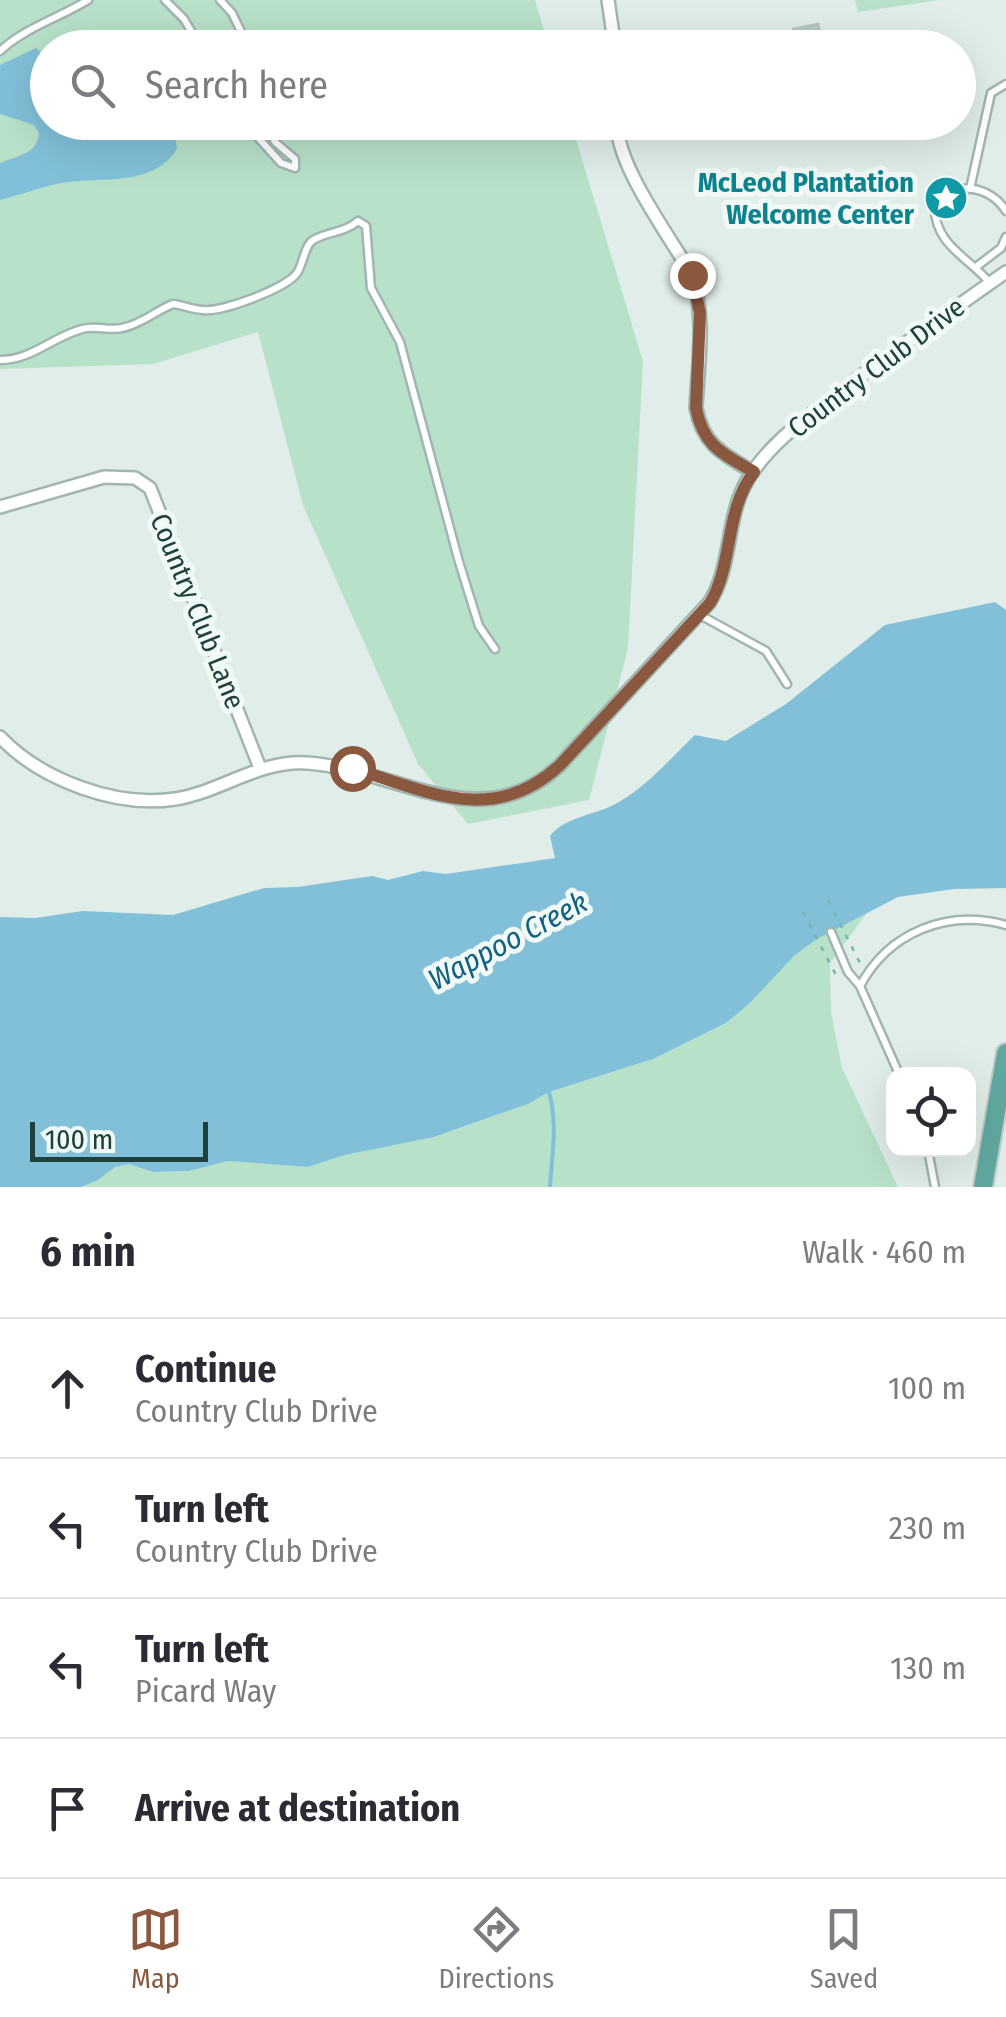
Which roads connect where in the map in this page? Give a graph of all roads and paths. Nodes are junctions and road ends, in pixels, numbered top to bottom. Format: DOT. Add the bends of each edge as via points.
graph roads {
  1 [pos="88,0"];
  2 [pos="165,0"];
  3 [pos="220,0"];
  4 [pos="608,0"];
  5 [pos="31,30"];
  6 [pos="190,30"];
  7 [pos="240,30"];
  8 [pos="612,30"];
  9 [pos="30,31"];
  10 [pos="0,51"];
  11 [pos="1006,84"];
  12 [pos="261,140"];
  13 [pos="274,140"];
  14 [pos="617,140"];
  15 [pos="970,189"];
  16 [pos="1006,211"];
  17 [pos="1006,237"];
  18 [pos="1004,251"];
  19 [pos="976,267"];
  20 [pos="1006,272"];
  21 [pos="990,284"];
  22 [pos="0,360"];
  23 [pos="754,472"];
  24 [pos="0,506"];
  25 [pos="699,614"];
  26 [pos="495,650"];
  27 [pos="787,684"];
  28 [pos="0,737"];
  29 [pos="260,768"];
  30 [pos="828,900"];
  31 [pos="804,912"];
  32 [pos="1006,924"];
  33 [pos="830,932"];
  34 [pos="862,967"];
  35 [pos="838,979"];
  36 [pos="860,986"];
  37 [pos="1006,1053"];
  38 [pos="896,1067"];
  39 [pos="929,1157"];
  40 [pos="935,1187"];
  41 [pos="983,1187"];
  1 -- 5 [label="lane"];
  2 -- 6 [label="lane"];
  3 -- 7 [label="lane"];
  4 -- 8 [label="street"];
  9 -- 10 [label="lane"];
  11 -- 15 [label="lane" via="991,93"];
  12 -- 13 [label="lane" via="294,168 296,160"];
  14 -- 23 [label="street" via="698,291 699,422 718,452"];
  15 -- 16 [label="lane"];
  15 -- 19 [label="lane" via="940,198 935,220 959,257"];
  17 -- 18 [label="lane"];
  18 -- 19 [label="lane"];
  19 -- 21 [label="lane"];
  20 -- 21 [label="street, Country Club Drive"];
  21 -- 23 [label="street, Country Club Drive" via="782,437"];
  22 -- 26 [label="lane" via="16,360 86,327 130,326 172,304 221,308 283,286 295,278 314,239 358,222 366,226 371,288 400,342 459,562 479,626"];
  23 -- 25 [label="street, Country Club Drive" via="736,504 719,588"];
  24 -- 29 [label="street, Country Club Lane" via="104,477 136,478 150,488"];
  25 -- 27 [label="lane" via="766,650"];
  25 -- 29 [label="street, Country Club Drive" via="560,765 520,793 470,801 352,768 303,762"];
  28 -- 29 [label="street, Country Club Drive" via="50,772 131,800 176,799"];
  30 -- 34 [label="path"];
  31 -- 35 [label="path"];
  32 -- 36 [label="lane" via="936,922 897,942"];
  33 -- 36 [label="lane"];
  36 -- 38 [label="lane"];
  37 -- 41 [label="main road"];
  39 -- 40 [label="lane"];
}
